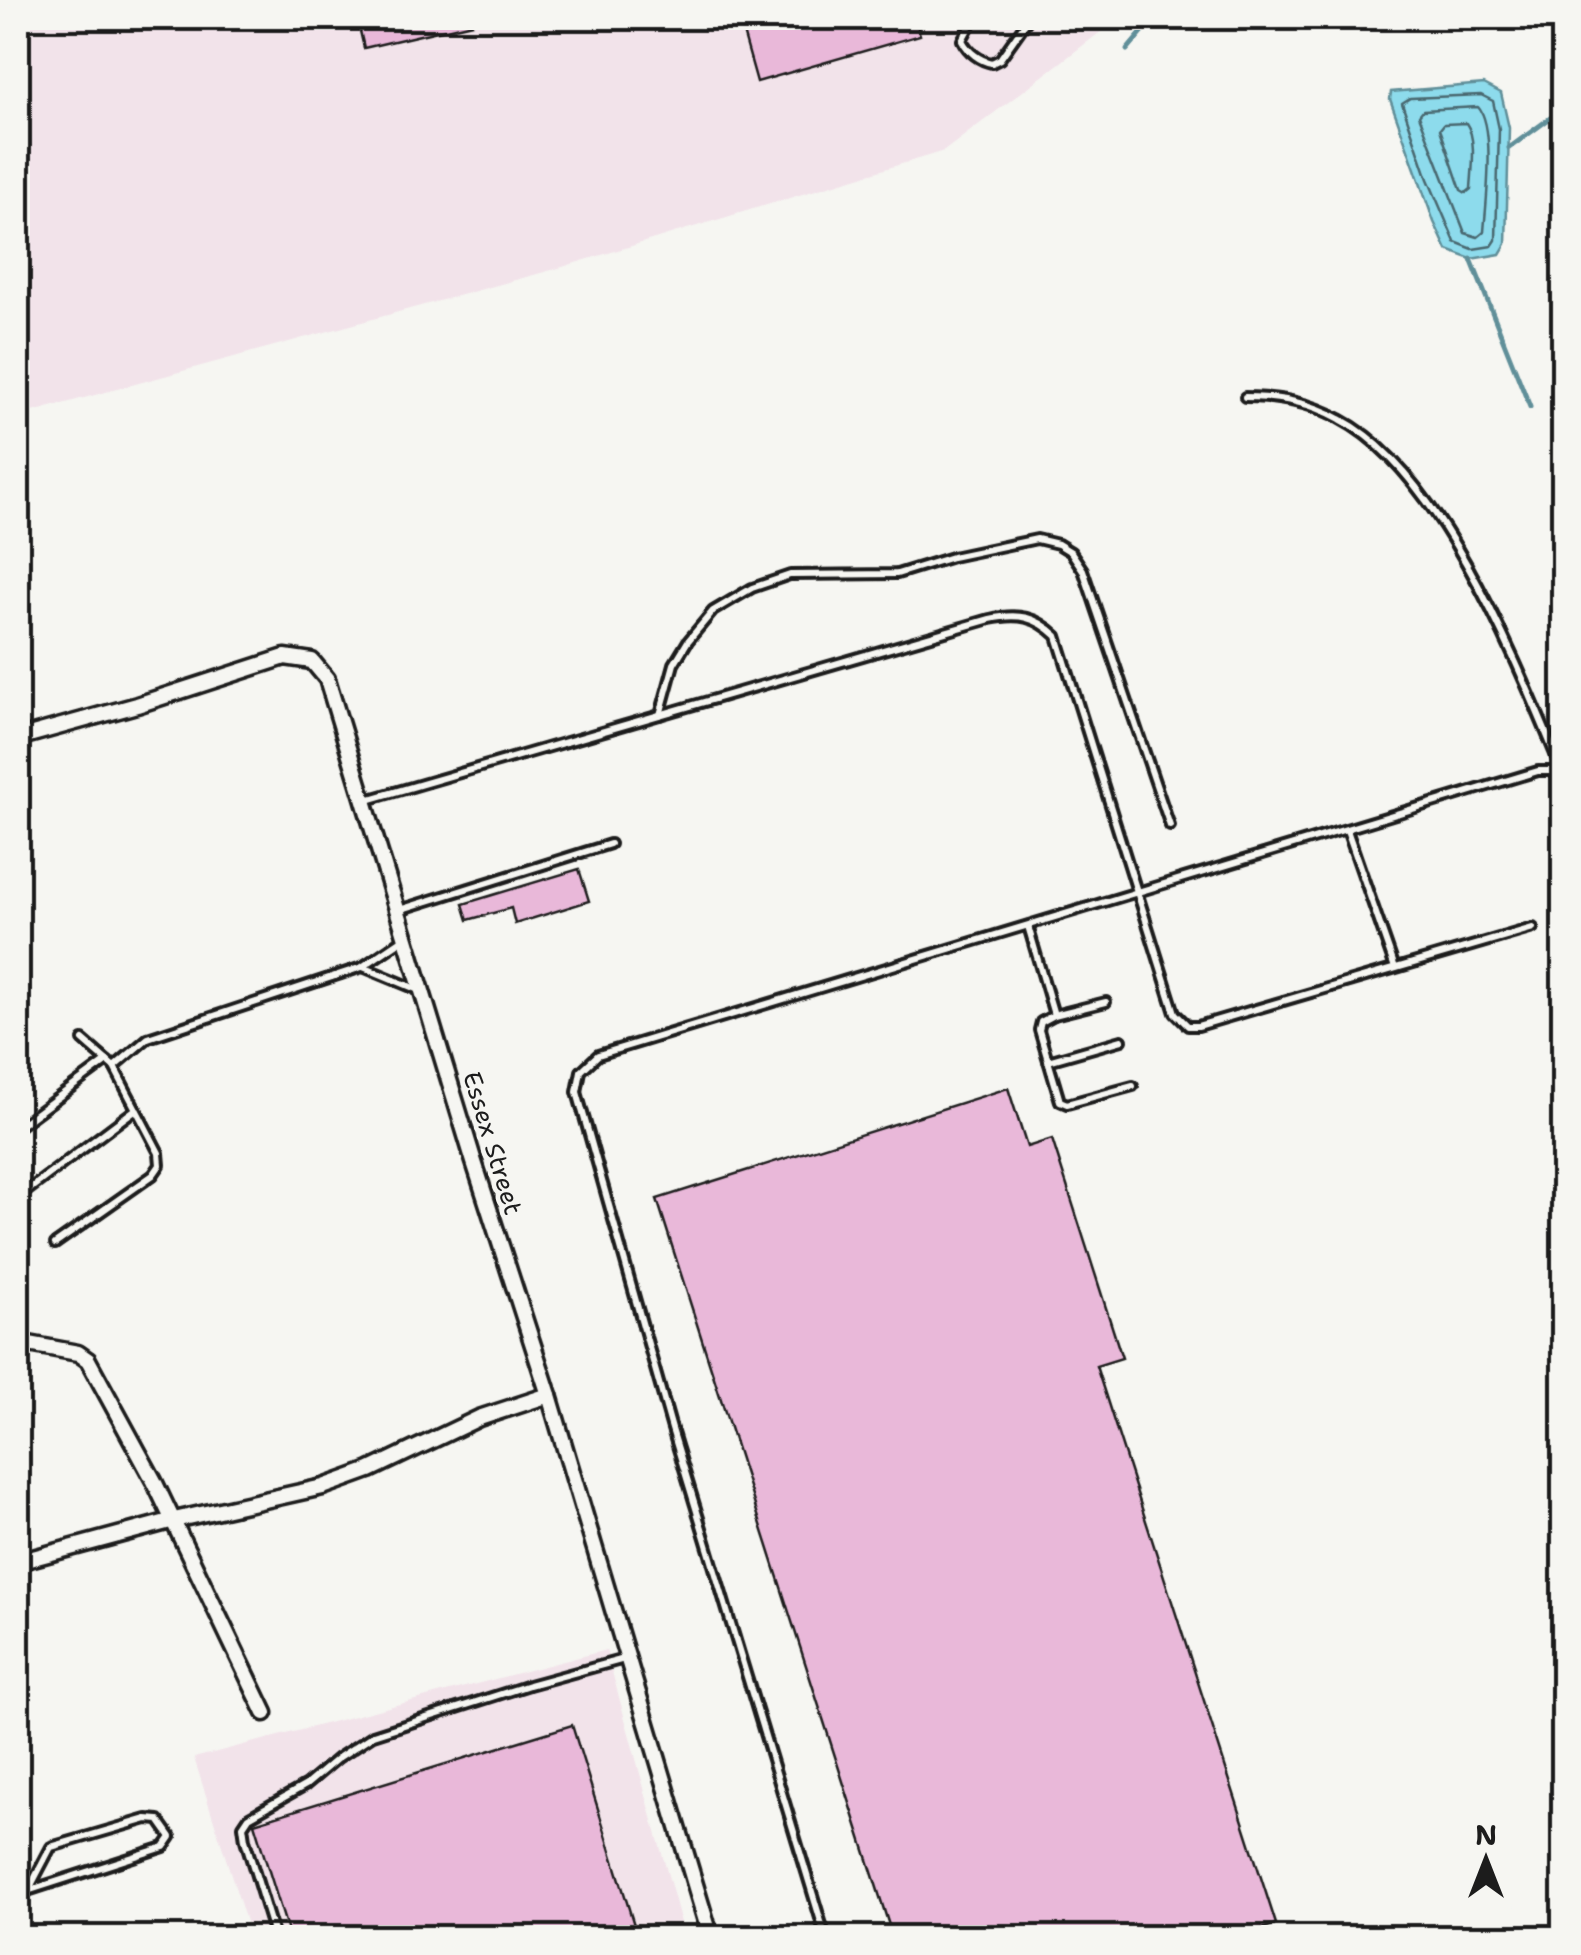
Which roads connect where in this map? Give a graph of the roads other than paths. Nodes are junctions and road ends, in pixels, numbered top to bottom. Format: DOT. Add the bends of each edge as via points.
graph roads {
  1 [pos="974,18"];
  2 [pos="1029,18"];
  3 [pos="1245,396"];
  4 [pos="660,716"];
  5 [pos="18,738"];
  6 [pos="1564,778"];
  7 [pos="366,800"];
  8 [pos="1170,826"];
  9 [pos="1347,830"];
  10 [pos="610,844"];
  11 [pos="1135,892"];
  12 [pos="398,910"];
  13 [pos="1028,926"];
  14 [pos="1533,928"];
  15 [pos="406,937"];
  16 [pos="362,967"];
  17 [pos="1396,968"];
  18 [pos="423,992"];
  19 [pos="1106,1002"];
  20 [pos="1054,1015"];
  21 [pos="83,1040"];
  22 [pos="1122,1040"];
  23 [pos="1048,1061"];
  24 [pos="110,1064"];
  25 [pos="1133,1086"];
  26 [pos="136,1109"];
  27 [pos="18,1127"];
  28 [pos="19,1197"];
  29 [pos="55,1244"];
  30 [pos="18,1342"];
  31 [pos="549,1394"];
  32 [pos="174,1520"];
  33 [pos="18,1562"];
  34 [pos="628,1658"];
  35 [pos="265,1712"];
  36 [pos="29,1890"];
  37 [pos="18,1894"];
  38 [pos="275,1938"];
  39 [pos="710,1938"];
  40 [pos="826,1938"];
  1 -- 2 [label="lane" via="962,40 992,64"];
  3 -- 6 [label="lane" via="1281,396 1343,420 1420,492 1498,626"];
  4 -- 7 [label="lane"];
  4 -- 8 [label="lane" via="674,664 688,641 713,611 752,588 790,575 897,574 1037,539 1072,552 1083,570"];
  4 -- 11 [label="lane" via="990,619 1033,618 1056,636"];
  5 -- 7 [label="street, Essex Street" via="273,660 304,658 327,678"];
  6 -- 9 [label="lane" via="1545,769"];
  7 -- 12 [label="street, Essex Street"];
  9 -- 11 [label="lane"];
  9 -- 17 [label="lane"];
  10 -- 12 [label="lane"];
  11 -- 13 [label="lane"];
  11 -- 17 [label="lane" via="1175,1013 1188,1026"];
  12 -- 15 [label="street, Essex Street"];
  13 -- 20 [label="lane"];
  13 -- 40 [label="lane" via="598,1056 577,1078 672,1429"];
  14 -- 17 [label="lane"];
  15 -- 16 [label="lane"];
  15 -- 18 [label="street, Essex Street"];
  16 -- 18 [label="lane"];
  16 -- 24 [label="lane" via="148,1038"];
  18 -- 31 [label="street, Essex Street"];
  19 -- 20 [label="lane"];
  20 -- 23 [label="lane" via="1040,1025"];
  21 -- 24 [label="lane"];
  22 -- 23 [label="lane"];
  23 -- 25 [label="lane" via="1067,1104"];
  24 -- 26 [label="lane"];
  24 -- 27 [label="lane"];
  26 -- 28 [label="lane"];
  26 -- 29 [label="lane" via="160,1164"];
  30 -- 32 [label="street" via="88,1360"];
  31 -- 32 [label="street" via="334,1484"];
  31 -- 34 [label="street, Essex Street"];
  32 -- 33 [label="street"];
  32 -- 35 [label="street"];
  34 -- 38 [label="lane" via="373,1735 306,1785 249,1816 245,1840"];
  34 -- 39 [label="street, Essex Street"];
  36 -- 36 [label="lane" via="51,1847 147,1819 159,1820 171,1837 164,1847"];
  36 -- 37 [label="lane"];
}
